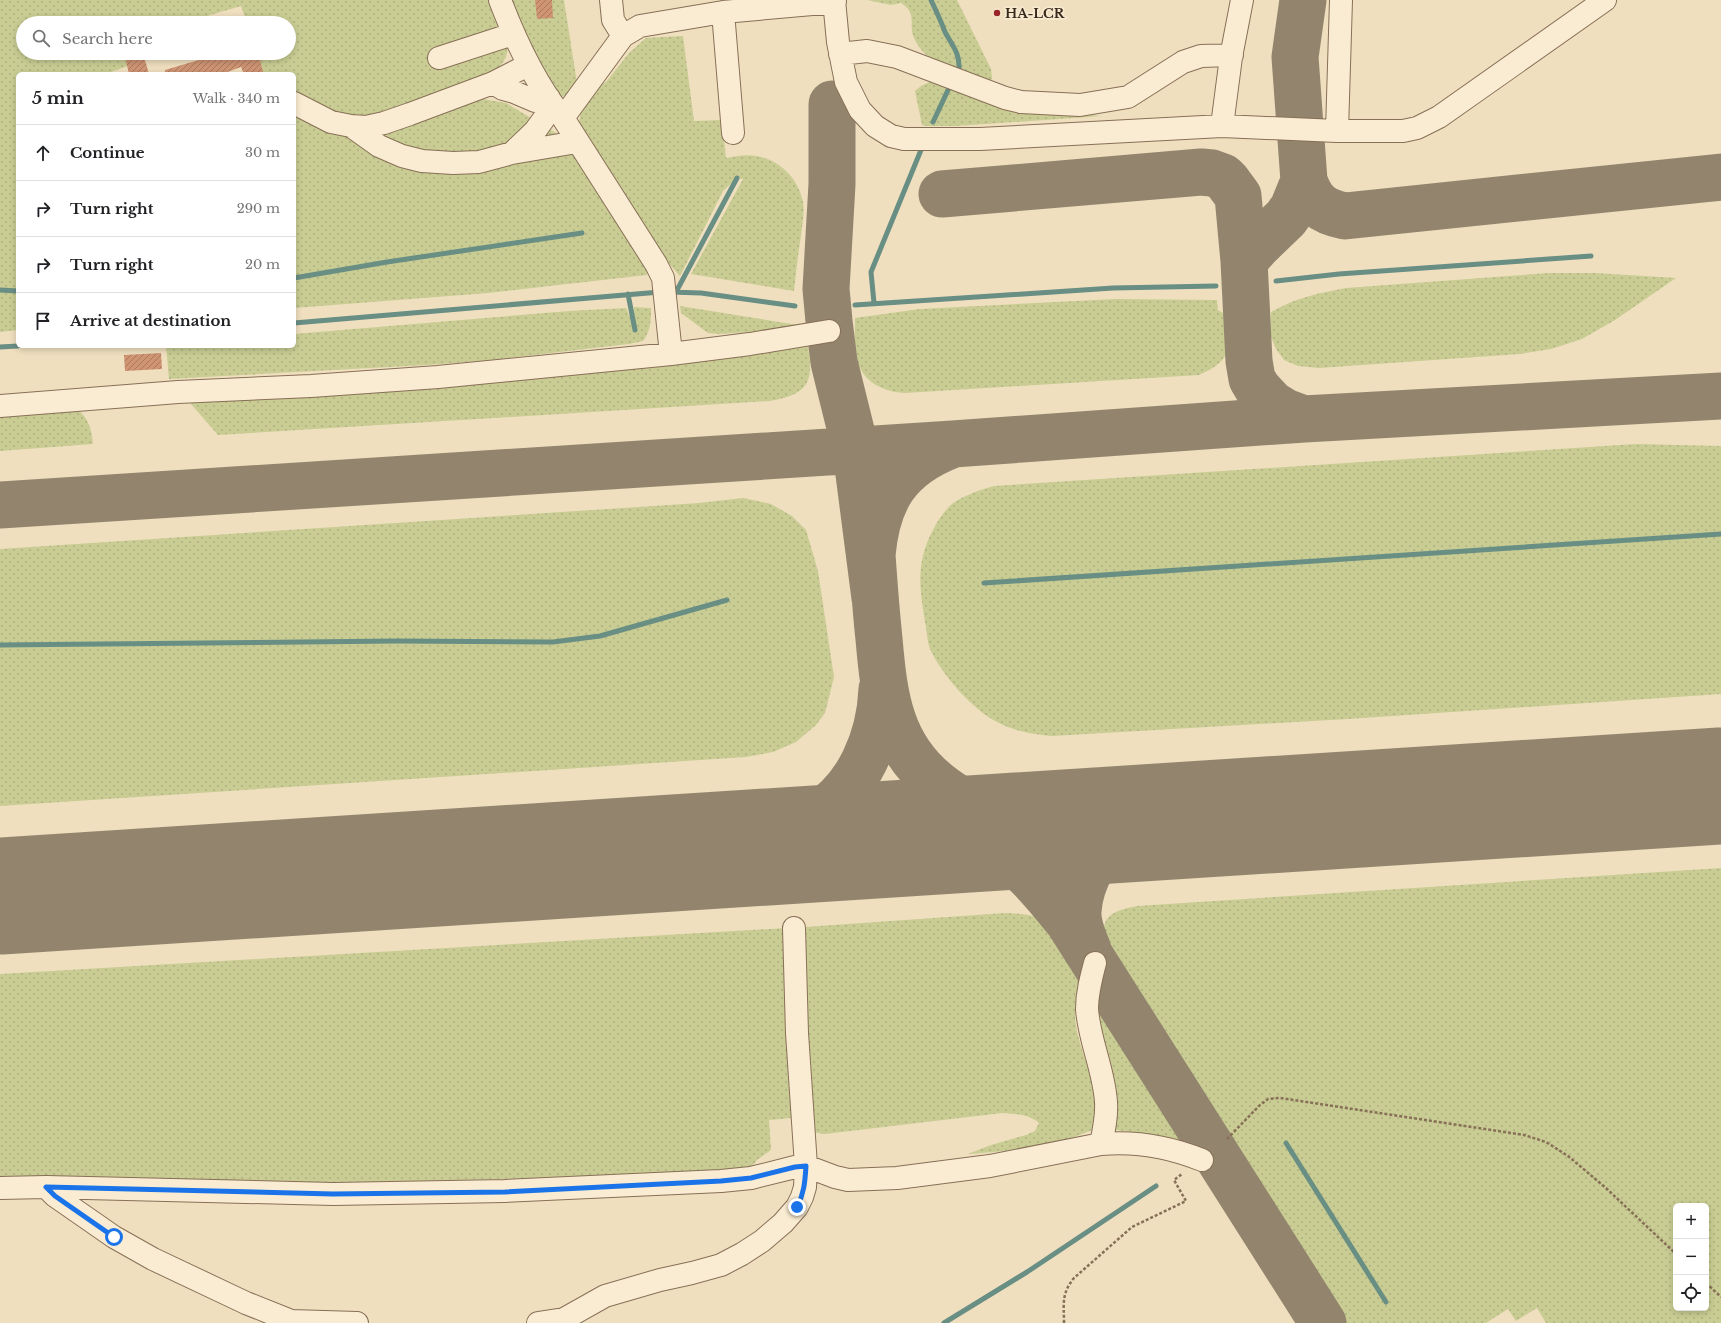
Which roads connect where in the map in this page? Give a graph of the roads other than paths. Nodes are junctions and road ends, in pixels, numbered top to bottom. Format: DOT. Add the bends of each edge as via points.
graph roads {
  1 [pos="500,0"];
  2 [pos="610,0"];
  3 [pos="1242,0"];
  4 [pos="1341,0"];
  5 [pos="1604,0"];
  6 [pos="834,1"];
  7 [pos="724,12"];
  8 [pos="513,34"];
  9 [pos="623,36"];
  10 [pos="840,54"];
  11 [pos="1232,55"];
  12 [pos="439,58"];
  13 [pos="528,65"];
  14 [pos="493,83"];
  15 [pos="296,104"];
  16 [pos="555,108"];
  17 [pos="351,126"];
  18 [pos="1222,126"];
  19 [pos="1337,131"];
  20 [pos="733,133"];
  21 [pos="577,142"];
  22 [pos="512,153"];
  23 [pos="829,331"];
  24 [pos="671,354"];
  25 [pos="0,406"];
  26 [pos="794,928"];
  27 [pos="1095,963"];
  28 [pos="1101,1144"];
  29 [pos="1202,1160"];
  30 [pos="806,1166"];
  31 [pos="46,1187"];
  32 [pos="0,1188"];
  33 [pos="288,1322"];
  34 [pos="357,1323"];
  35 [pos="538,1323"];
  1 -- 8 [label="lane"];
  2 -- 9 [label="lane" via="613,20"];
  3 -- 11 [label="lane"];
  4 -- 19 [label="lane"];
  5 -- 19 [label="lane" via="1427,124 1403,131"];
  6 -- 7 [label="lane"];
  6 -- 10 [label="lane"];
  7 -- 9 [label="lane" via="640,26"];
  7 -- 20 [label="lane"];
  8 -- 12 [label="lane"];
  8 -- 13 [label="lane"];
  9 -- 16 [label="lane"];
  10 -- 11 [label="lane" via="867,51 898,57 1021,102 1080,105 1128,97 1183,62 1201,56"];
  10 -- 18 [label="lane" via="846,82 860,110 875,126 891,136 904,139 980,139"];
  11 -- 18 [label="lane"];
  13 -- 14 [label="lane"];
  13 -- 16 [label="lane"];
  14 -- 16 [label="lane" via="535,101 545,101"];
  14 -- 17 [label="lane" via="384,123"];
  15 -- 17 [label="lane" via="330,122"];
  16 -- 21 [label="lane"];
  16 -- 22 [label="lane"];
  17 -- 22 [label="lane" via="379,146 422,162 479,162"];
  18 -- 19 [label="lane"];
  21 -- 22 [label="lane"];
  21 -- 24 [label="lane" via="642,241 663,278"];
  23 -- 24 [label="lane"];
  24 -- 25 [label="lane" via="430,377"];
  26 -- 30 [label="lane" via="797,1040"];
  27 -- 28 [label="lane" via="1087,1008 1106,1102 1106,1122"];
  28 -- 29 [label="lane" via="1151,1146 1182,1152"];
  28 -- 30 [label="lane" via="990,1166 866,1180 835,1177"];
  30 -- 31 [label="lane" via="751,1178 728,1180 505,1192 333,1194"];
  30 -- 35 [label="lane" via="805,1186 797,1207 784,1223 742,1254 692,1274 660,1280 605,1296 564,1319"];
  31 -- 32 [label="lane"];
  31 -- 33 [label="lane" via="114,1237 153,1259"];
  33 -- 34 [label="lane"];
}
